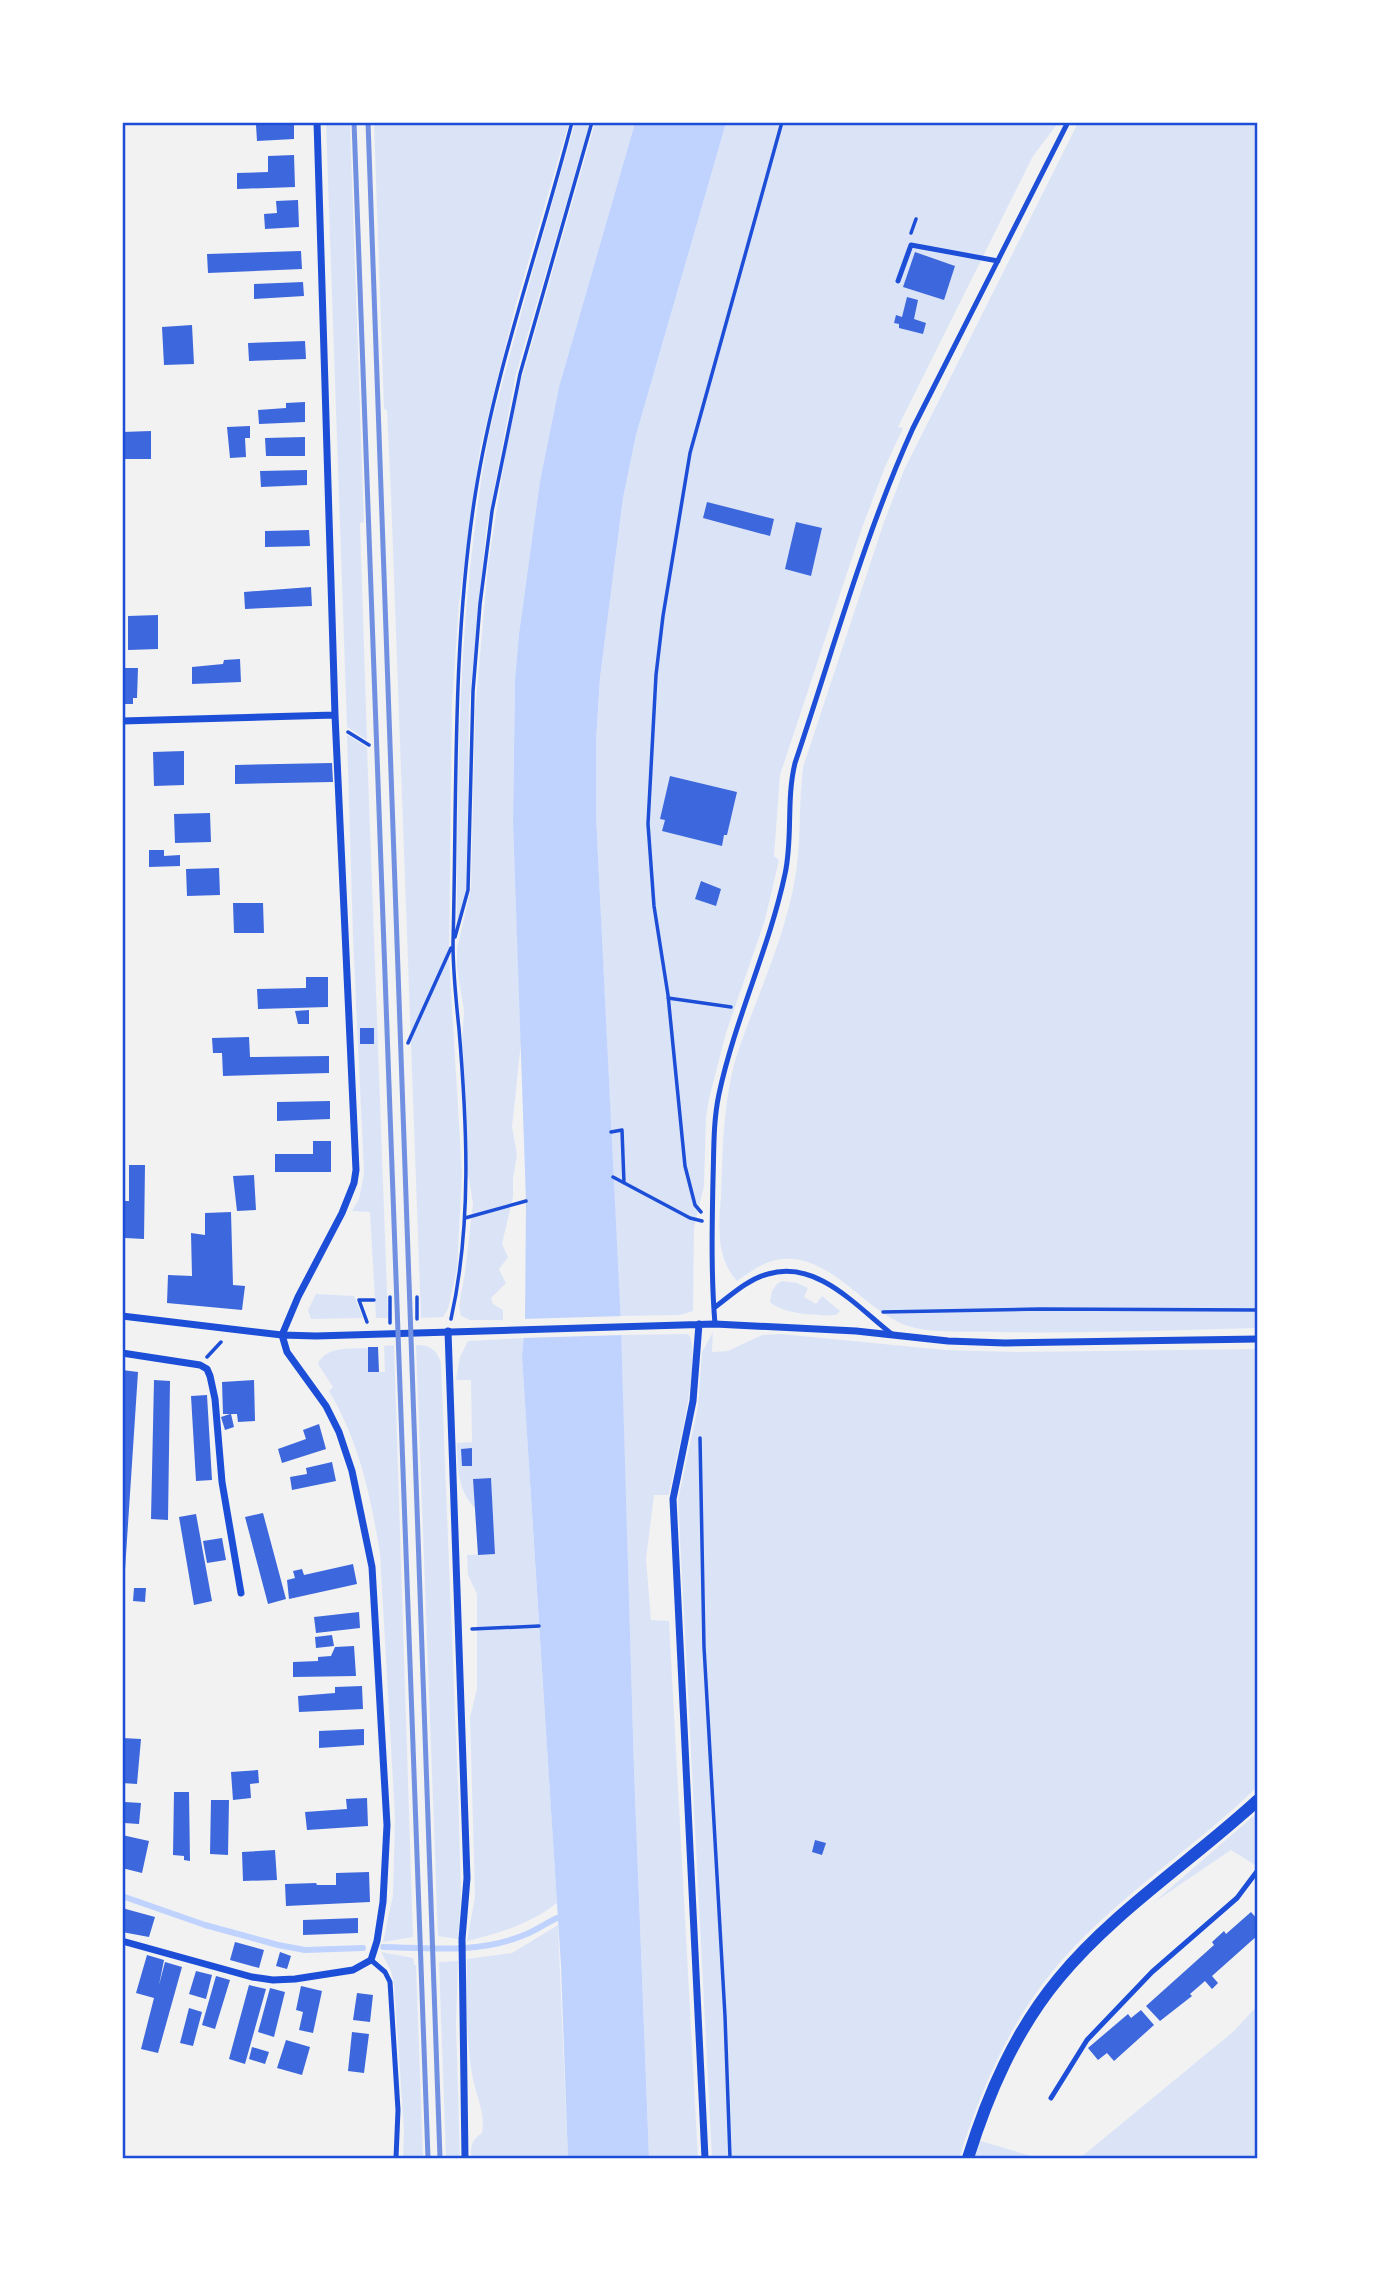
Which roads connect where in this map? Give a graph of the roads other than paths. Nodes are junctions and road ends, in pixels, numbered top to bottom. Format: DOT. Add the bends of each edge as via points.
graph roads {
  1 [pos="317,122"];
  2 [pos="1069,122"];
  3 [pos="998,261"];
  4 [pos="898,281"];
  5 [pos="334,715"];
  6 [pos="122,721"];
  7 [pos="713,1308"];
  8 [pos="122,1317"];
  9 [pos="699,1324"];
  10 [pos="715,1324"];
  11 [pos="448,1331"];
  12 [pos="282,1335"];
  13 [pos="893,1335"];
  14 [pos="1258,1339"];
  15 [pos="122,1353"];
  16 [pos="241,1592"];
  17 [pos="1258,1800"];
  18 [pos="1258,1870"];
  19 [pos="122,1941"];
  20 [pos="371,1960"];
  21 [pos="1051,2098"];
  22 [pos="396,2158"];
  23 [pos="465,2158"];
  24 [pos="705,2158"];
  25 [pos="968,2158"];
  1 -- 5 [label="street"];
  2 -- 3 [label="lane"];
  3 -- 4 [label="lane" via="911,245"];
  3 -- 7 [label="lane" via="913,428 872,526 795,763 785,875 716,1111"];
  5 -- 6 [label="street"];
  5 -- 12 [label="street" via="356,1170 346,1203"];
  7 -- 10 [label="lane"];
  7 -- 13 [label="lane" via="768,1274 805,1273 826,1283"];
  8 -- 12 [label="street"];
  9 -- 10 [label="street"];
  9 -- 11 [label="street"];
  9 -- 24 [label="street" via="693,1401 673,1499"];
  10 -- 13 [label="street"];
  11 -- 12 [label="street"];
  11 -- 23 [label="street" via="467,1878 462,1939"];
  12 -- 20 [label="street" via="287,1352 339,1432 372,1567 387,1825 383,1902"];
  13 -- 14 [label="street" via="1005,1343"];
  15 -- 16 [label="street" via="200,1365 210,1376"];
  17 -- 25 [label="street" via="1121,1916 1059,1978 1010,2052"];
  18 -- 21 [label="lane" via="1237,1898 1152,1972 1087,2040"];
  19 -- 20 [label="street" via="273,1980 353,1970"];
  20 -- 22 [label="lane" via="390,1982 398,2110"];
}
